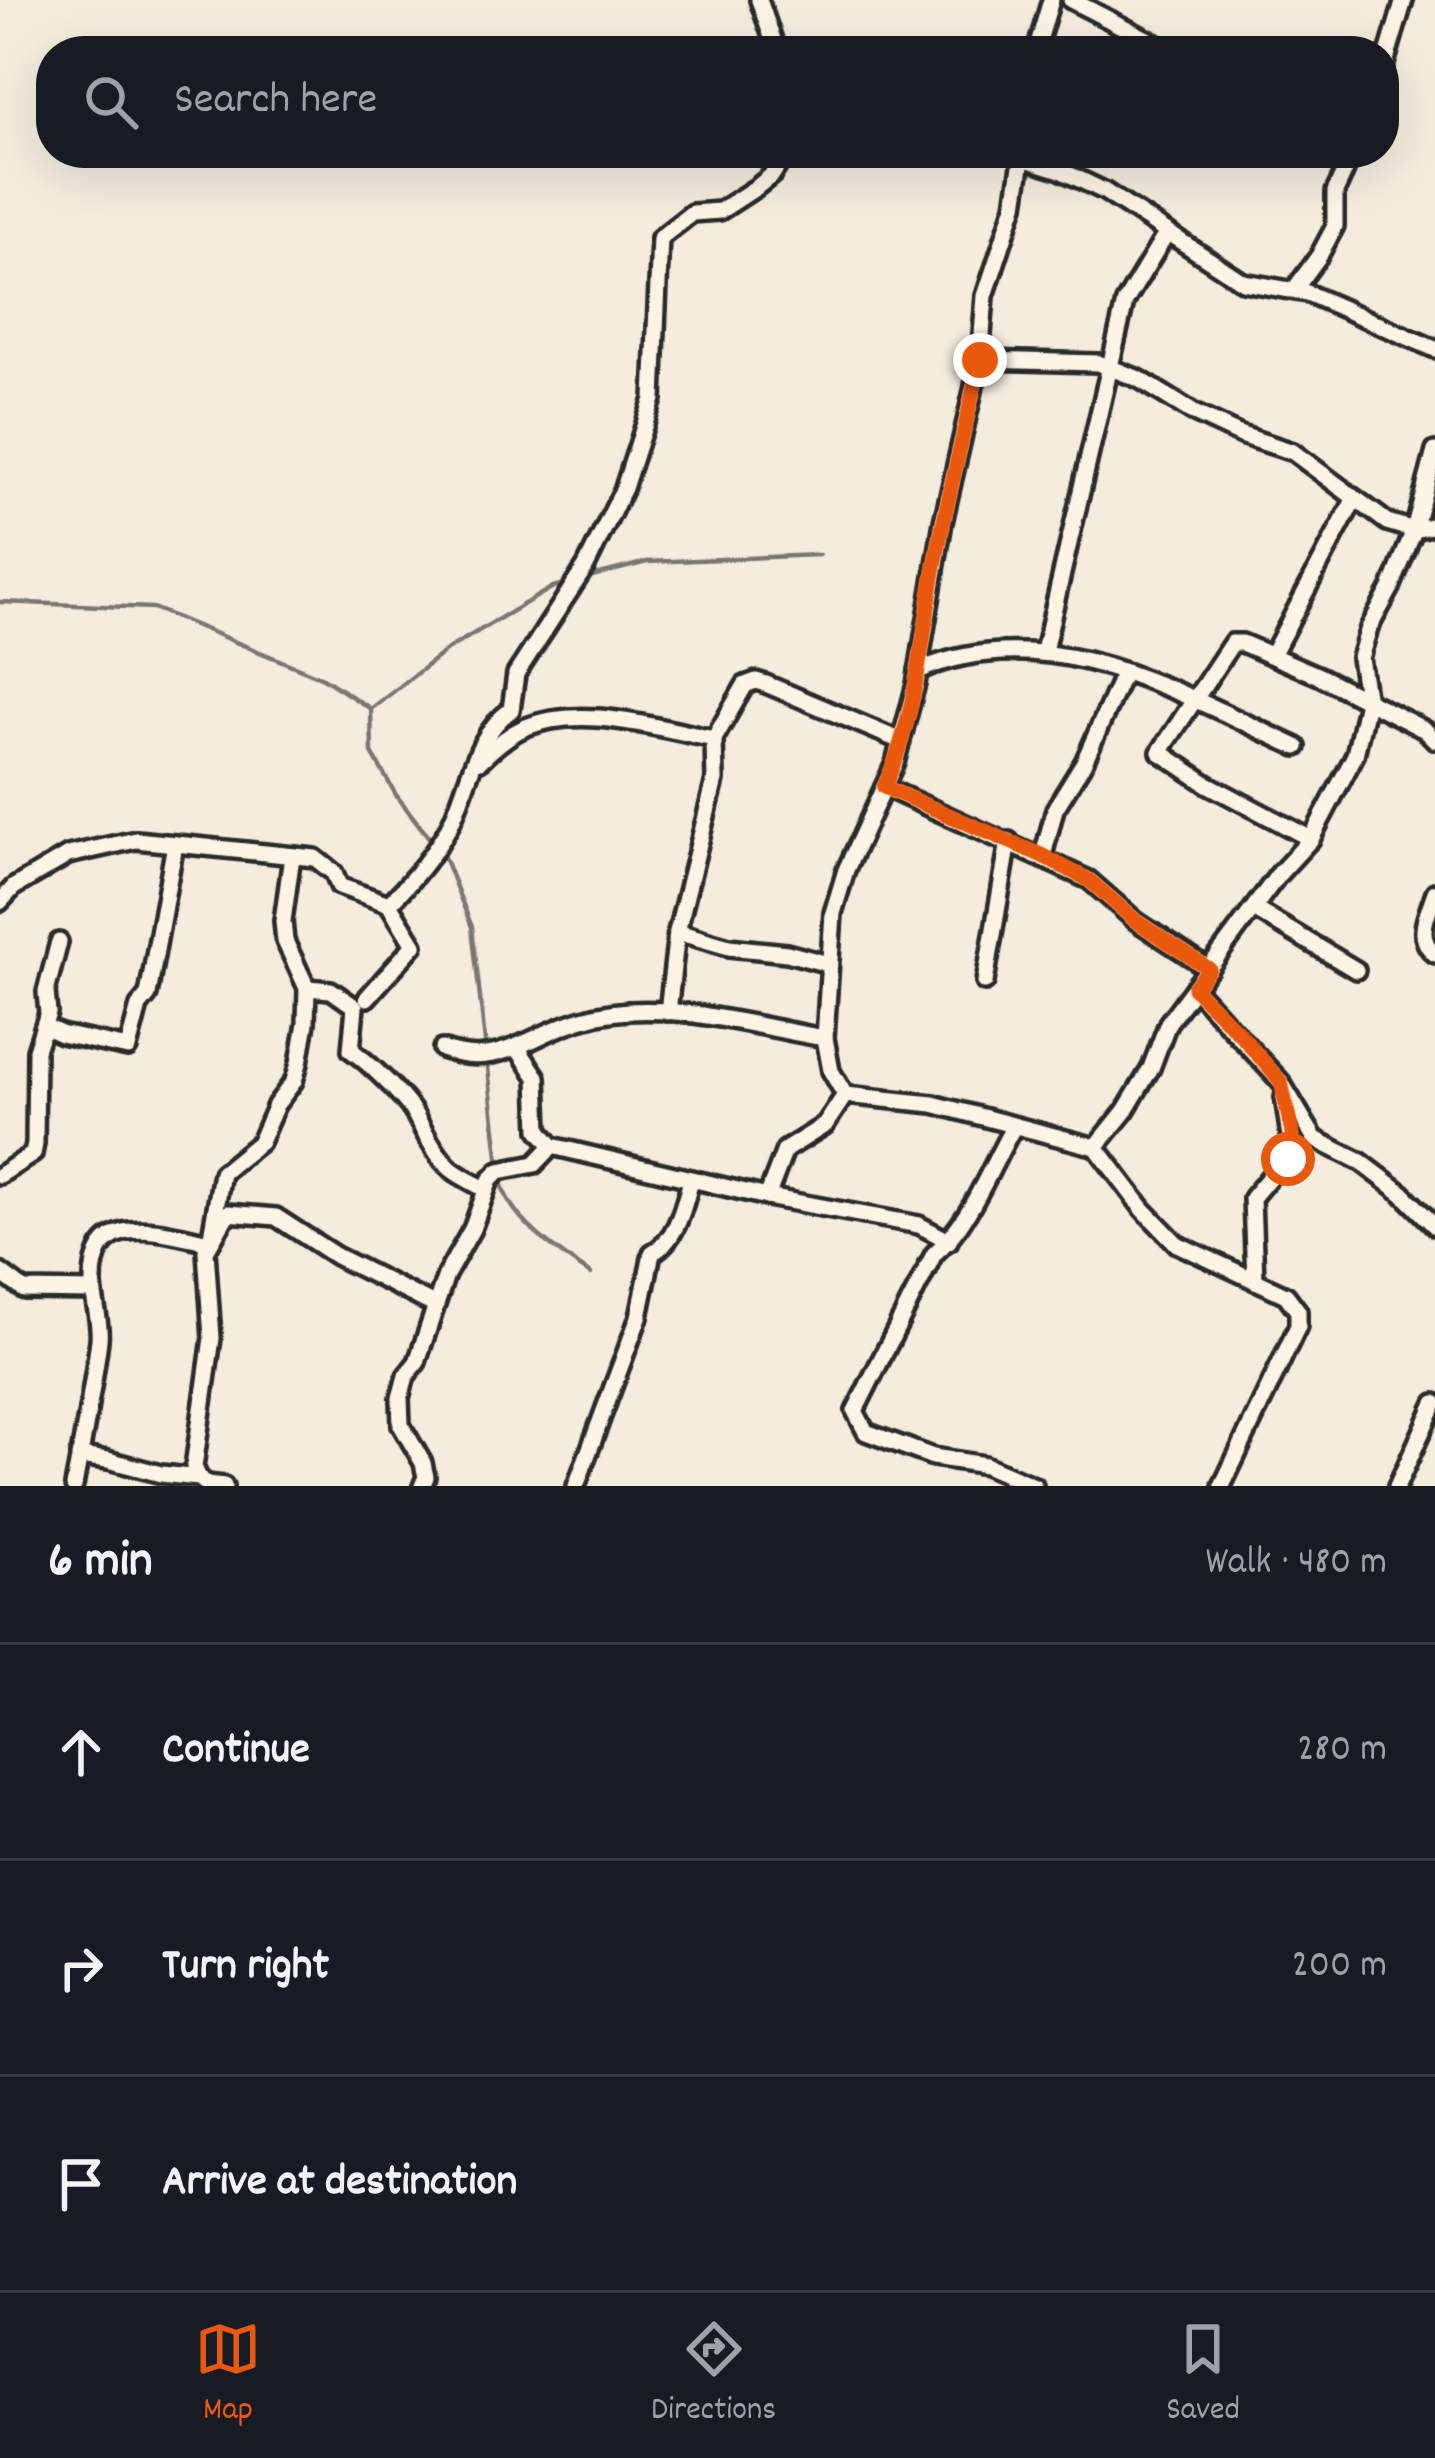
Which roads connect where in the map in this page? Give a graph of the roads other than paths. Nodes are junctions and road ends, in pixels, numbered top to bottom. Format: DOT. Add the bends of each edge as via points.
graph roads {
  1 [pos="759,0"];
  2 [pos="1051,0"];
  3 [pos="1070,0"];
  4 [pos="1404,0"];
  5 [pos="772,36"];
  6 [pos="1040,36"];
  7 [pos="1141,36"];
  8 [pos="1393,36"];
  9 [pos="776,168"];
  10 [pos="1021,168"];
  11 [pos="1052,168"];
  12 [pos="1346,168"];
  13 [pos="1166,234"];
  14 [pos="1294,290"];
  15 [pos="1435,349"];
  16 [pos="980,360"];
  17 [pos="1109,370"];
  18 [pos="1435,451"];
  19 [pos="1354,500"];
  20 [pos="1435,525"];
  21 [pos="1414,530"];
  22 [pos="1044,651"];
  23 [pos="1272,655"];
  24 [pos="918,671"];
  25 [pos="1124,674"];
  26 [pos="1192,700"];
  27 [pos="1366,702"];
  28 [pos="714,739"];
  29 [pos="1435,740"];
  30 [pos="901,741"];
  31 [pos="1297,747"];
  32 [pos="473,767"];
  33 [pos="884,787"];
  34 [pos="1311,839"];
  35 [pos="1009,841"];
  36 [pos="175,844"];
  37 [pos="292,856"];
  38 [pos="1043,856"];
  39 [pos="1435,892"];
  40 [pos="0,902"];
  41 [pos="389,904"];
  42 [pos="1254,909"];
  43 [pos="677,932"];
  44 [pos="59,943"];
  45 [pos="1435,954"];
  46 [pos="828,964"];
  47 [pos="1209,969"];
  48 [pos="1356,970"];
  49 [pos="985,982"];
  50 [pos="307,988"];
  51 [pos="1194,988"];
  52 [pos="367,998"];
  53 [pos="668,1012"];
  54 [pos="44,1026"];
  55 [pos="825,1038"];
  56 [pos="442,1049"];
  57 [pos="518,1049"];
  58 [pos="1281,1082"];
  59 [pos="845,1095"];
  60 [pos="1014,1126"];
  61 [pos="552,1147"];
  62 [pos="1096,1147"];
  63 [pos="0,1175"];
  64 [pos="691,1180"];
  65 [pos="485,1190"];
  66 [pos="766,1197"];
  67 [pos="1435,1226"];
  68 [pos="949,1240"];
  69 [pos="210,1242"];
  70 [pos="0,1272"];
  71 [pos="1255,1281"];
  72 [pos="93,1291"];
  73 [pos="434,1305"];
  74 [pos="1435,1402"];
  75 [pos="80,1456"];
  76 [pos="199,1478"];
  77 [pos="74,1486"];
  78 [pos="224,1486"];
  79 [pos="422,1486"];
  80 [pos="577,1486"];
  81 [pos="1034,1486"];
  82 [pos="1222,1486"];
  83 [pos="1397,1486"];
  1 -- 5 [label="street"];
  2 -- 6 [label="street"];
  3 -- 7 [label="street"];
  4 -- 8 [label="street"];
  9 -- 32 [label="street" via="720,211 692,213 660,238 653,399 624,488 586,566 516,674 511,710 490,727"];
  10 -- 16 [label="street" via="985,296"];
  11 -- 13 [label="street" via="1104,191"];
  12 -- 14 [label="street" via="1335,192 1335,226"];
  13 -- 14 [label="street" via="1243,282"];
  13 -- 17 [label="street" via="1125,302"];
  14 -- 15 [label="street"];
  16 -- 17 [label="street" via="1054,359"];
  16 -- 24 [label="street"];
  17 -- 19 [label="street" via="1293,452"];
  17 -- 22 [label="street"];
  18 -- 21 [label="street"];
  19 -- 21 [label="street"];
  19 -- 23 [label="street"];
  20 -- 21 [label="street"];
  21 -- 27 [label="street" via="1360,658"];
  22 -- 24 [label="street" via="953,656"];
  22 -- 25 [label="street"];
  23 -- 26 [label="street" via="1232,643"];
  23 -- 27 [label="street"];
  24 -- 30 [label="street"];
  25 -- 26 [label="street"];
  25 -- 38 [label="street" via="1055,809"];
  26 -- 31 [label="street"];
  26 -- 34 [label="street" via="1160,752"];
  27 -- 29 [label="street"];
  27 -- 34 [label="street" via="1355,755"];
  28 -- 30 [label="street" via="745,685 756,681"];
  28 -- 32 [label="street" via="582,718 546,720 520,728"];
  28 -- 43 [label="street" via="715,780"];
  30 -- 33 [label="street"];
  32 -- 41 [label="street" via="449,827"];
  33 -- 35 [label="street"];
  33 -- 46 [label="street" via="832,914"];
  34 -- 42 [label="street"];
  35 -- 38 [label="street"];
  35 -- 49 [label="street"];
  36 -- 37 [label="street"];
  36 -- 40 [label="street" via="136,840 68,855"];
  36 -- 54 [label="street" via="148,995 128,1048"];
  37 -- 41 [label="street" via="323,862 340,886"];
  37 -- 50 [label="street" via="285,941"];
  38 -- 47 [label="street" via="1089,880"];
  39 -- 45 [label="street" via="1422,936"];
  41 -- 52 [label="street" via="414,945"];
  42 -- 47 [label="street"];
  42 -- 48 [label="street"];
  43 -- 46 [label="street"];
  43 -- 53 [label="street"];
  44 -- 54 [label="street"];
  46 -- 55 [label="street"];
  47 -- 51 [label="street"];
  50 -- 65 [label="street" via="331,990 356,1007 351,1050 410,1108 450,1168"];
  50 -- 69 [label="street" via="294,1081 260,1142 222,1174"];
  51 -- 58 [label="street"];
  51 -- 62 [label="street" via="1134,1097"];
  53 -- 55 [label="street"];
  53 -- 57 [label="street" via="582,1019"];
  54 -- 63 [label="street" via="33,1154"];
  55 -- 59 [label="street"];
  56 -- 57 [label="street" via="475,1058"];
  57 -- 61 [label="street" via="537,1077 539,1130"];
  58 -- 67 [label="street" via="1315,1139 1361,1162"];
  58 -- 71 [label="street" via="1292,1150 1252,1198"];
  59 -- 60 [label="street" via="933,1105"];
  59 -- 66 [label="street" via="825,1125 785,1150"];
  60 -- 62 [label="street"];
  60 -- 68 [label="street"];
  61 -- 64 [label="street"];
  61 -- 65 [label="street" via="535,1164 499,1171"];
  62 -- 71 [label="street" via="1177,1244"];
  64 -- 66 [label="street"];
  64 -- 80 [label="street" via="673,1234 652,1253 639,1317"];
  65 -- 73 [label="street"];
  66 -- 68 [label="street" via="919,1225"];
  68 -- 81 [label="street" via="934,1253 855,1411 866,1432"];
  69 -- 72 [label="street" via="127,1229 93,1260"];
  69 -- 73 [label="street" via="228,1213 276,1217"];
  69 -- 76 [label="street" via="212,1338"];
  70 -- 72 [label="street" via="24,1290"];
  71 -- 82 [label="street" via="1286,1295 1298,1326"];
  72 -- 75 [label="street" via="100,1334"];
  73 -- 79 [label="street" via="400,1398 401,1425 423,1463"];
  74 -- 83 [label="street"];
  75 -- 76 [label="street"];
  75 -- 77 [label="street"];
  76 -- 78 [label="street"];
}
